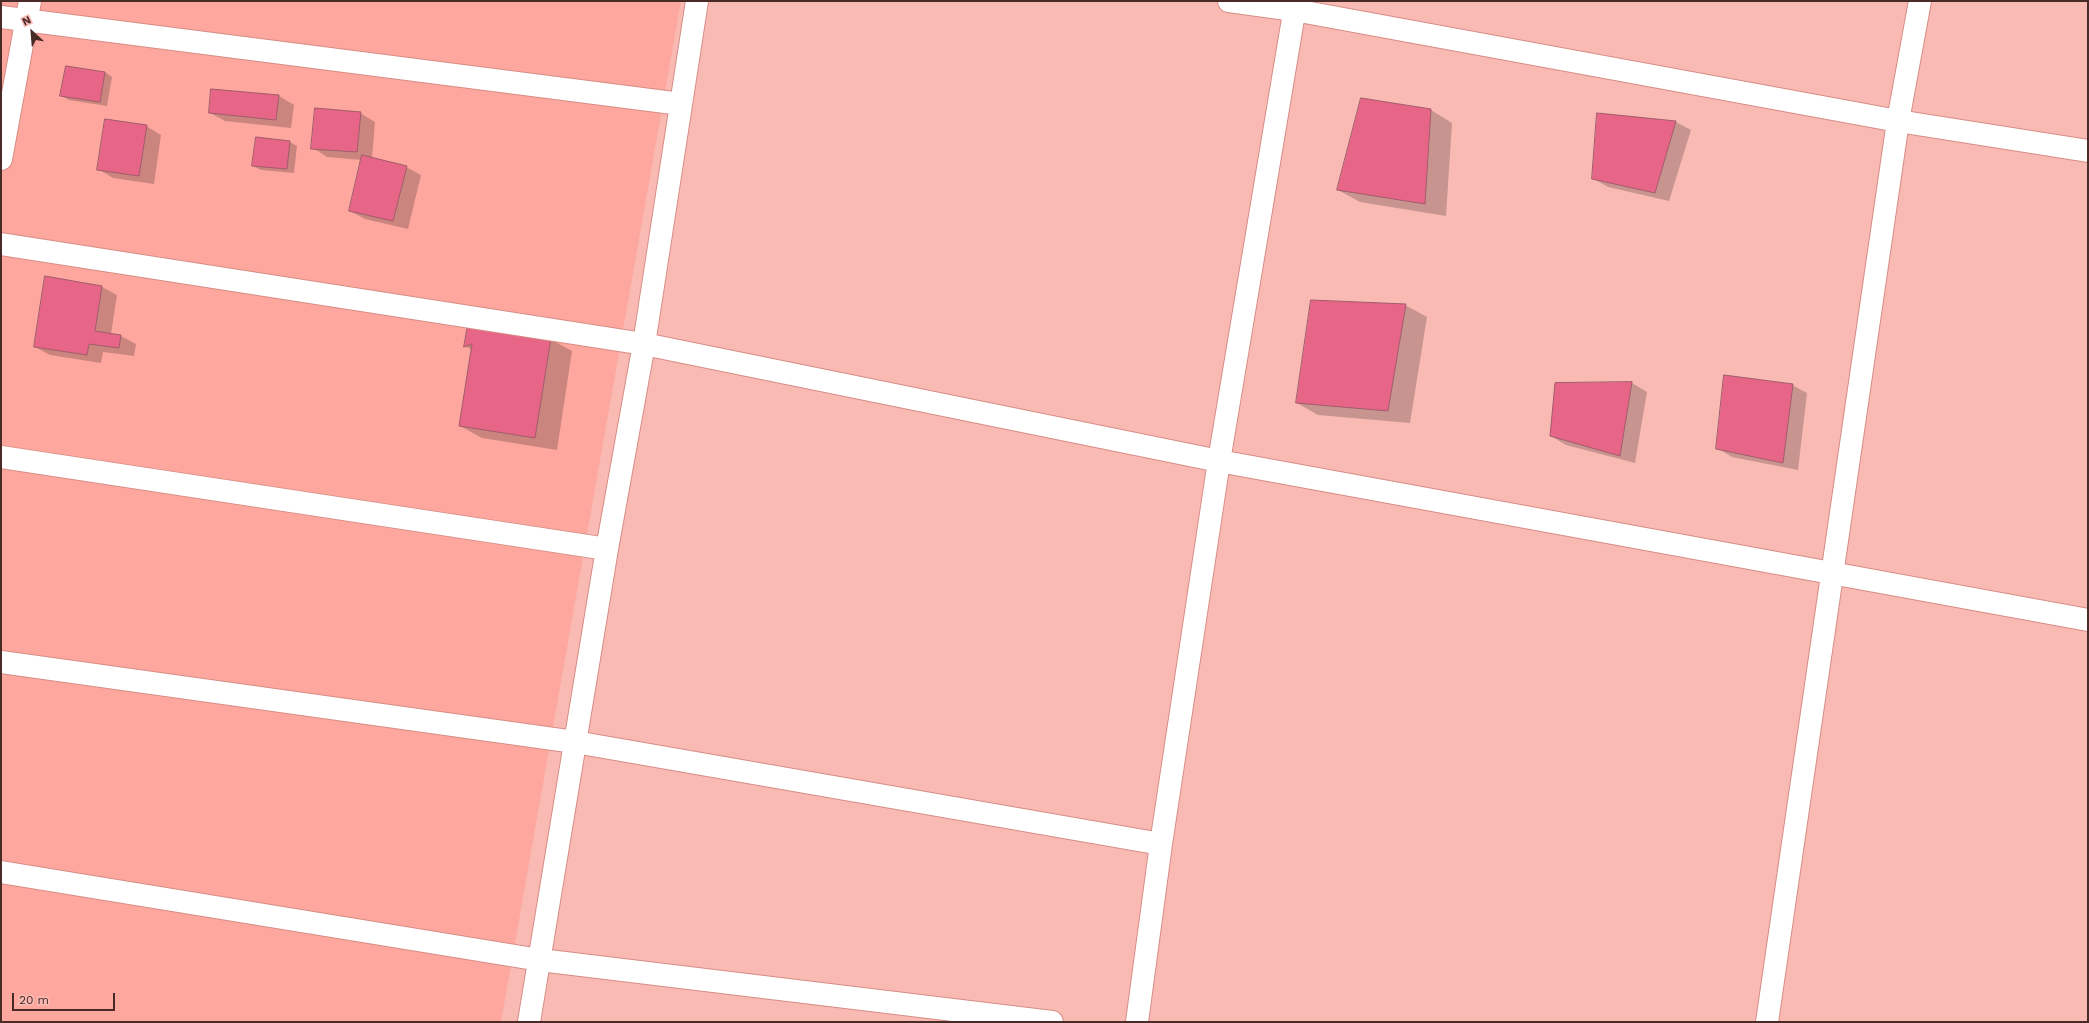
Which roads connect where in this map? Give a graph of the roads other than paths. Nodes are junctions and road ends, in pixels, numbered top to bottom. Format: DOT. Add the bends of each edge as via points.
graph roads {
  1 [pos="697,1"];
  2 [pos="1229,1"];
  3 [pos="1920,1"];
  4 [pos="1295,6"];
  5 [pos="29,11"];
  6 [pos="1,17"];
  7 [pos="681,104"];
  8 [pos="1898,121"];
  9 [pos="2088,151"];
  10 [pos="1,159"];
  11 [pos="1,244"];
  12 [pos="644,344"];
  13 [pos="1,457"];
  14 [pos="1219,461"];
  15 [pos="607,549"];
  16 [pos="1833,574"];
  17 [pos="2088,620"];
  18 [pos="1,662"];
  19 [pos="575,742"];
  20 [pos="1161,844"];
  21 [pos="1,872"];
  22 [pos="540,960"];
  23 [pos="529,1022"];
  24 [pos="1052,1022"];
  25 [pos="1137,1022"];
  26 [pos="1767,1022"];
  1 -- 7 [label="street"];
  2 -- 4 [label="street"];
  3 -- 8 [label="street"];
  4 -- 8 [label="street"];
  4 -- 14 [label="street"];
  5 -- 6 [label="street"];
  5 -- 7 [label="street"];
  5 -- 10 [label="street"];
  7 -- 12 [label="street"];
  8 -- 9 [label="street"];
  8 -- 16 [label="street"];
  11 -- 12 [label="street"];
  12 -- 14 [label="street"];
  12 -- 15 [label="street"];
  13 -- 15 [label="street"];
  14 -- 16 [label="street"];
  14 -- 20 [label="street"];
  15 -- 19 [label="street"];
  16 -- 17 [label="street"];
  16 -- 26 [label="street"];
  18 -- 19 [label="street"];
  19 -- 20 [label="street"];
  19 -- 22 [label="street"];
  20 -- 25 [label="street"];
  21 -- 22 [label="street"];
  22 -- 23 [label="street"];
  22 -- 24 [label="street"];
}
